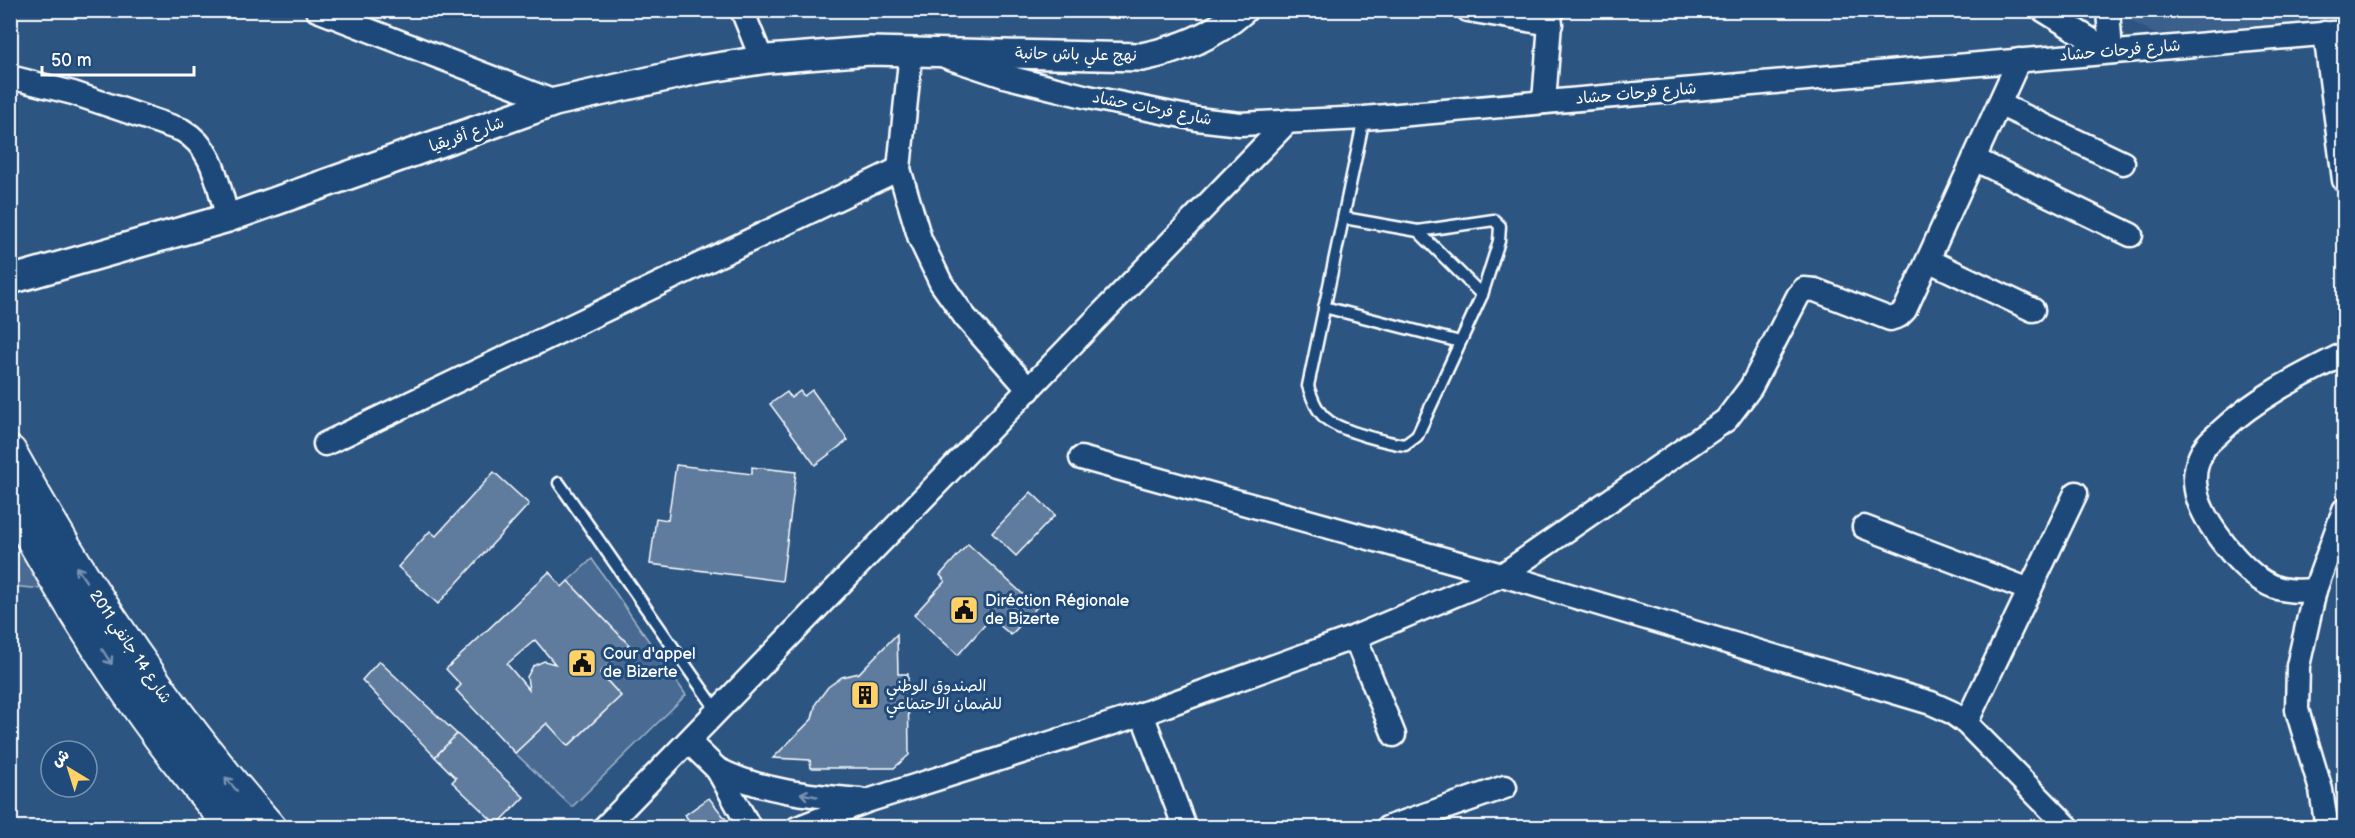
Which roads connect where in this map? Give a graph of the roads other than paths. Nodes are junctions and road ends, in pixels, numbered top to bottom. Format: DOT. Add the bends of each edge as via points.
graph roads {
  1 [pos="317,10"];
  2 [pos="742,10"];
  3 [pos="1242,10"];
  4 [pos="1468,10"];
  5 [pos="2043,10"];
  6 [pos="2108,10"];
  7 [pos="1551,17"];
  8 [pos="2066,17"];
  9 [pos="2335,32"];
  10 [pos="923,52"];
  11 [pos="2111,52"];
  12 [pos="762,60"];
  13 [pos="2019,60"];
  14 [pos="10,77"];
  15 [pos="555,102"];
  16 [pos="1544,102"];
  17 [pos="1999,104"];
  18 [pos="1364,118"];
  19 [pos="1288,121"];
  20 [pos="1974,159"];
  21 [pos="2123,163"];
  22 [pos="899,169"];
  23 [pos="2344,180"];
  24 [pos="228,218"];
  25 [pos="1344,218"];
  26 [pos="1418,231"];
  27 [pos="2131,235"];
  28 [pos="1930,261"];
  29 [pos="11,280"];
  30 [pos="1482,295"];
  31 [pos="1324,307"];
  32 [pos="2033,310"];
  33 [pos="1460,342"];
  34 [pos="2344,354"];
  35 [pos="1029,390"];
  36 [pos="325,444"];
  37 [pos="10,452"];
  38 [pos="1081,458"];
  39 [pos="559,483"];
  40 [pos="2076,494"];
  41 [pos="10,499"];
  42 [pos="2344,510"];
  43 [pos="1864,527"];
  44 [pos="1502,575"];
  45 [pos="2030,590"];
  46 [pos="2315,591"];
  47 [pos="1355,637"];
  48 [pos="718,712"];
  49 [pos="1142,714"];
  50 [pos="1966,723"];
  51 [pos="1394,735"];
  52 [pos="689,742"];
  53 [pos="717,769"];
  54 [pos="1505,787"];
  55 [pos="867,801"];
  56 [pos="1183,826"];
  57 [pos="234,828"];
  58 [pos="270,828"];
  59 [pos="604,828"];
  60 [pos="750,828"];
  61 [pos="796,828"];
  62 [pos="1387,828"];
  63 [pos="2069,828"];
  64 [pos="2327,828"];
  1 -- 15 [label="street"];
  2 -- 12 [label="street"];
  3 -- 10 [label="street, نهج علي باش حانبة" via="1202,39 1174,51 1142,57"];
  4 -- 7 [label="street"];
  5 -- 8 [label="street"];
  6 -- 11 [label="street"];
  7 -- 16 [label="street"];
  8 -- 11 [label="street"];
  9 -- 11 [label="street, شارع فرحات حشاد"];
  9 -- 23 [label="street"];
  10 -- 12 [label="street, شارع أفريقيا" via="870,51"];
  10 -- 19 [label="street, شارع فرحات حشاد" via="1004,76 1148,110 1240,124"];
  10 -- 22 [label="street"];
  11 -- 13 [label="street, شارع فرحات حشاد"];
  12 -- 15 [label="street, شارع أفريقيا"];
  13 -- 16 [label="street, شارع فرحات حشاد"];
  13 -- 17 [label="street"];
  14 -- 24 [label="street" via="74,93 196,138 210,159"];
  15 -- 24 [label="street, شارع أفريقيا"];
  16 -- 18 [label="street, شارع فرحات حشاد"];
  17 -- 20 [label="street"];
  17 -- 21 [label="street"];
  18 -- 19 [label="street, شارع فرحات حشاد"];
  18 -- 25 [label="lane"];
  19 -- 35 [label="street"];
  20 -- 27 [label="street"];
  20 -- 28 [label="street"];
  22 -- 35 [label="street" via="920,239 941,283 965,317"];
  22 -- 36 [label="street"];
  24 -- 29 [label="street, شارع أفريقيا"];
  25 -- 26 [label="lane"];
  25 -- 31 [label="lane"];
  26 -- 30 [label="lane"];
  26 -- 30 [label="lane" via="1494,220 1500,226"];
  28 -- 32 [label="street"];
  28 -- 44 [label="street" via="1905,310 1890,319 1804,289 1751,387 1726,420"];
  30 -- 33 [label="lane"];
  31 -- 33 [label="lane"];
  31 -- 33 [label="lane" via="1308,386 1314,404 1329,422 1388,443 1405,445 1417,436"];
  34 -- 46 [label="street" via="2259,399 2205,446 2195,470 2202,508 2223,543 2245,566 2272,586 2287,591"];
  35 -- 48 [label="street"];
  58 -- 37 [label="main road, شارع 14 جانفي 2011, one-way" via="164,699 64,549"];
  38 -- 44 [label="street"];
  39 -- 48 [label="lane"];
  40 -- 45 [label="street"];
  41 -- 57 [label="main road, شارع 14 جانفي 2011, one-way" via="45,563 145,716 193,783"];
  42 -- 46 [label="street"];
  43 -- 45 [label="street"];
  44 -- 47 [label="street"];
  44 -- 50 [label="street" via="1931,703"];
  45 -- 50 [label="street"];
  46 -- 64 [label="street" via="2298,666 2297,710 2321,790"];
  47 -- 49 [label="street"];
  47 -- 51 [label="street"];
  48 -- 52 [label="street"];
  49 -- 55 [label="street"];
  49 -- 56 [label="street"];
  50 -- 63 [label="street"];
  52 -- 53 [label="street"];
  52 -- 59 [label="street"];
  55 -- 53 [label="street, one-way" via="814,796 750,782"];
  53 -- 60 [label="street"];
  54 -- 62 [label="street"];
  55 -- 61 [label="street"];
}
